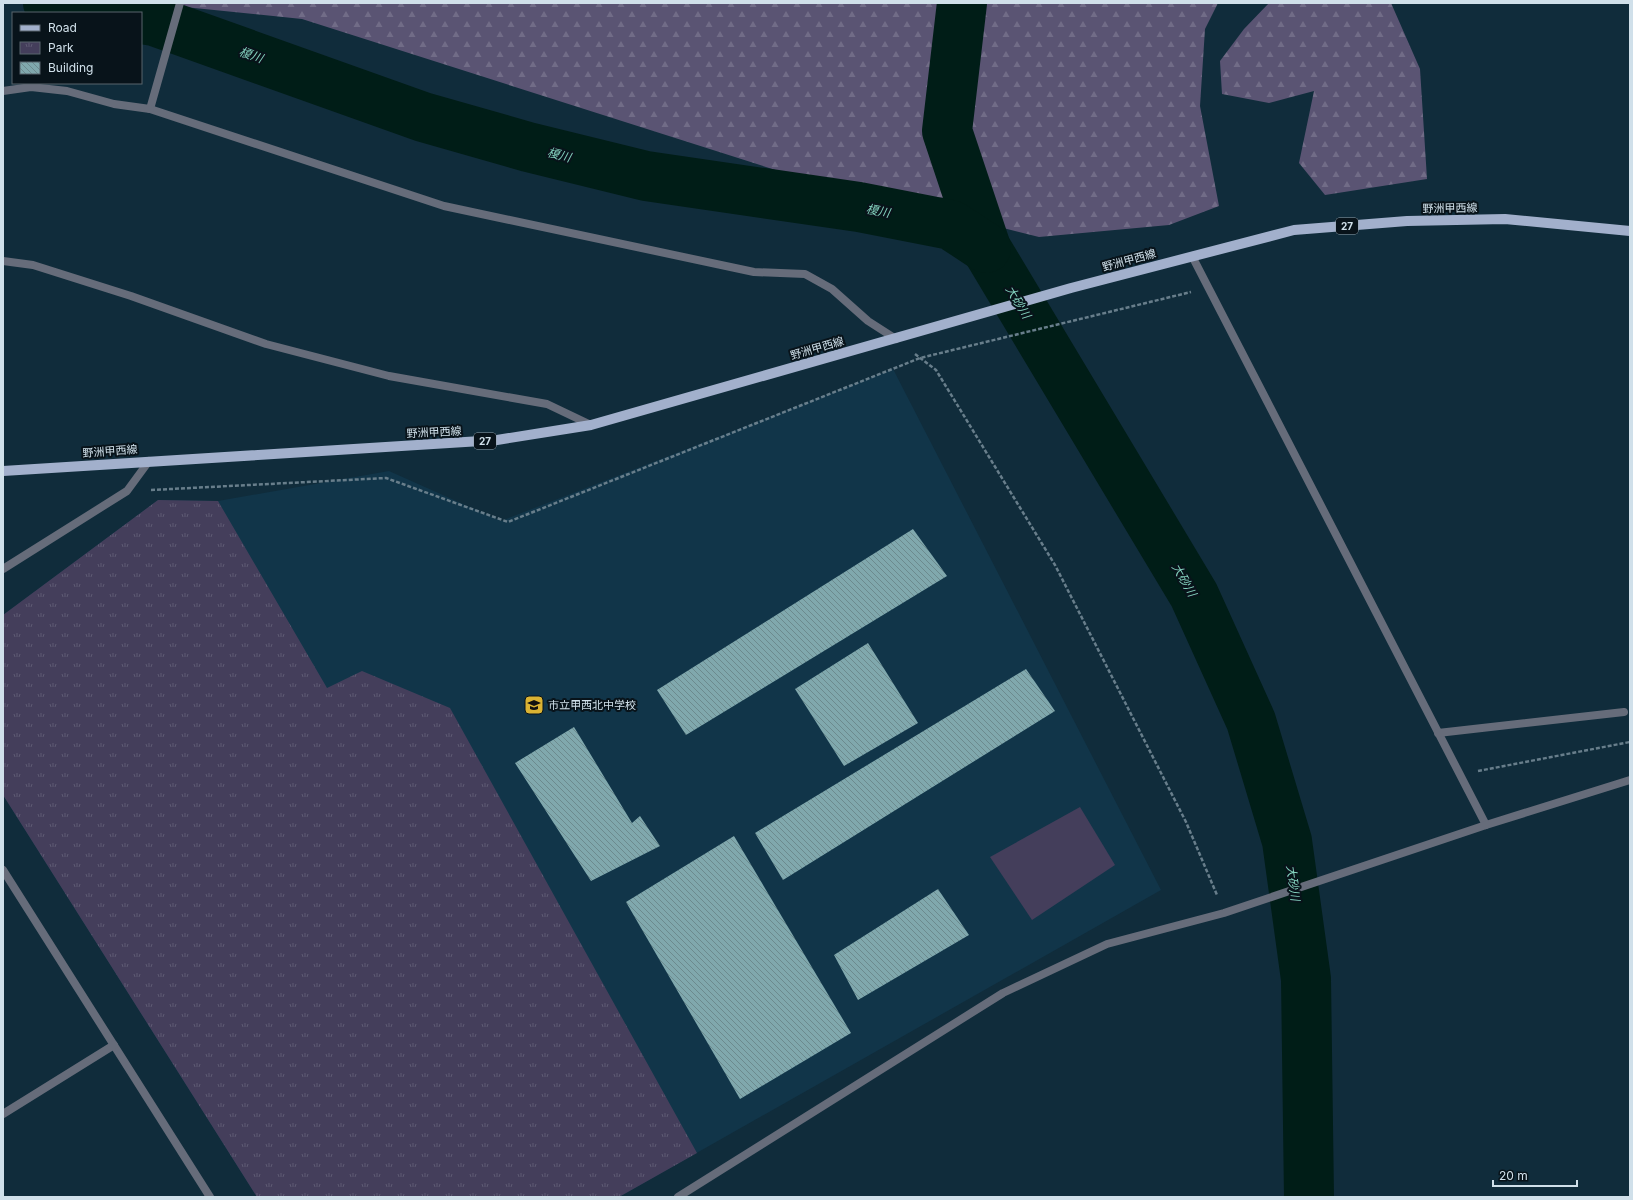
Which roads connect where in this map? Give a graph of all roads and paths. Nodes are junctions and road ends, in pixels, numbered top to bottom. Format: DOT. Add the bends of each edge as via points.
graph roads {
  1 [pos="180,3"];
  2 [pos="3,91"];
  3 [pos="150,109"];
  4 [pos="1630,231"];
  5 [pos="1192,256"];
  6 [pos="3,261"];
  7 [pos="1209,288"];
  8 [pos="896,339"];
  9 [pos="920,358"];
  10 [pos="591,425"];
  11 [pos="149,461"];
  12 [pos="3,471"];
  13 [pos="127,491"];
  14 [pos="3,569"];
  15 [pos="1624,712"];
  16 [pos="1438,733"];
  17 [pos="1630,742"];
  18 [pos="1460,774"];
  19 [pos="1630,780"];
  20 [pos="1486,825"];
  21 [pos="3,870"];
  22 [pos="1224,913"];
  23 [pos="114,1045"];
  24 [pos="3,1114"];
  25 [pos="210,1197"];
  26 [pos="678,1197"];
  1 -- 3 [label="street"];
  2 -- 3 [label="street" via="31,87 67,91 114,104"];
  3 -- 8 [label="street" via="444,206 754,272 805,274 832,289 868,321"];
  4 -- 5 [label="main road, 野洲甲西線 / 27" via="1505,218 1407,221 1294,230"];
  5 -- 7 [label="street"];
  5 -- 8 [label="main road, 野洲甲西線 / 27"];
  6 -- 10 [label="street" via="33,265 131,296 266,344 389,376 547,404"];
  7 -- 9 [label="path"];
  7 -- 16 [label="street"];
  8 -- 9 [label="path"];
  8 -- 10 [label="main road, 野洲甲西線 / 27"];
  9 -- 13 [label="path" via="508,522 386,478"];
  9 -- 22 [label="path" via="936,370 1055,565 1186,822"];
  10 -- 11 [label="main road, 野洲甲西線 / 27" via="497,440"];
  11 -- 12 [label="main road, 野洲甲西線 / 27"];
  11 -- 13 [label="street"];
  13 -- 14 [label="street"];
  15 -- 16 [label="street"];
  16 -- 18 [label="street"];
  17 -- 18 [label="path"];
  18 -- 20 [label="street"];
  19 -- 20 [label="street"];
  20 -- 22 [label="street"];
  21 -- 23 [label="street"];
  22 -- 26 [label="street" via="1107,944 1003,992"];
  23 -- 24 [label="street"];
  23 -- 25 [label="street"];
}
